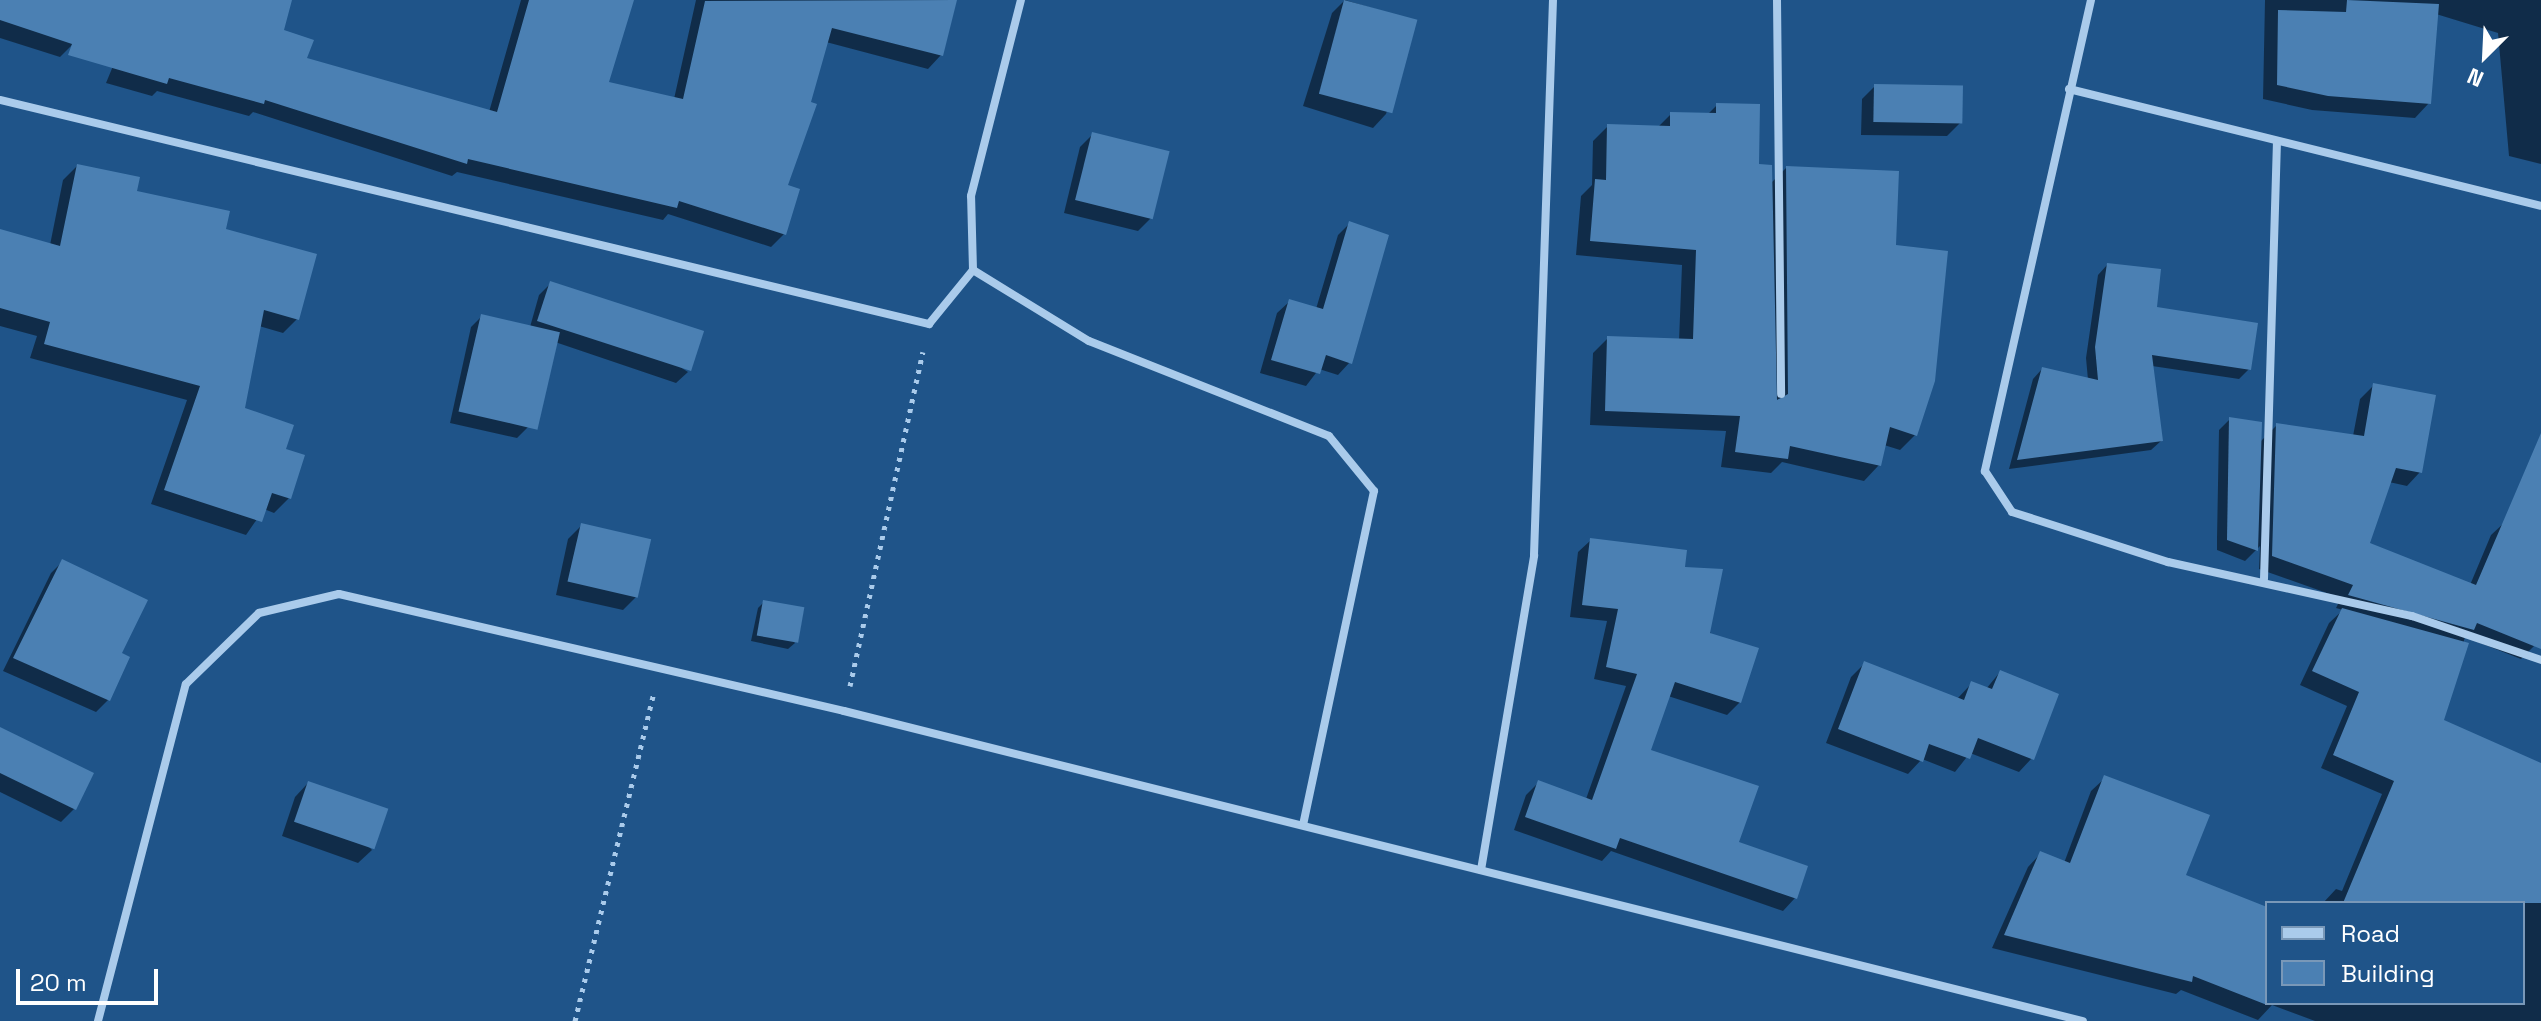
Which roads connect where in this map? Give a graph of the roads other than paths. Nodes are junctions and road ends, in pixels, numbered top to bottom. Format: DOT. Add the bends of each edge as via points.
graph roads {
  1 [pos="1021,0"];
  2 [pos="1553,0"];
  3 [pos="1777,0"];
  4 [pos="2091,0"];
  5 [pos="2069,89"];
  6 [pos="0,100"];
  7 [pos="2277,141"];
  8 [pos="2541,206"];
  9 [pos="973,270"];
  10 [pos="1781,394"];
  11 [pos="2264,579"];
  12 [pos="2541,660"];
  13 [pos="1303,825"];
  14 [pos="1481,870"];
  15 [pos="98,1021"];
  16 [pos="2083,1021"];
  1 -- 9 [label="street" via="971,196"];
  2 -- 14 [label="street" via="1534,555"];
  3 -- 10 [label="street"];
  4 -- 5 [label="street"];
  5 -- 7 [label="street"];
  5 -- 11 [label="street" via="1985,471 2012,512 2168,562"];
  6 -- 9 [label="street" via="929,324"];
  7 -- 8 [label="street"];
  7 -- 11 [label="street"];
  9 -- 13 [label="street" via="1089,341 1329,436 1374,491"];
  11 -- 12 [label="street" via="2412,616"];
  13 -- 14 [label="street"];
  13 -- 15 [label="street" via="339,594 259,613 186,684"];
  14 -- 16 [label="street"];
}
